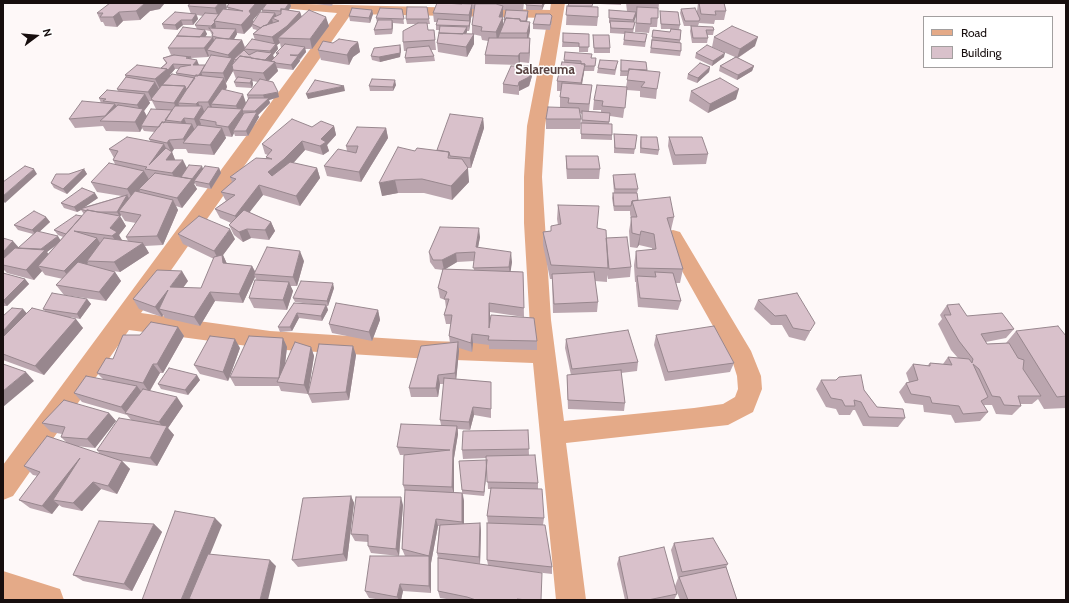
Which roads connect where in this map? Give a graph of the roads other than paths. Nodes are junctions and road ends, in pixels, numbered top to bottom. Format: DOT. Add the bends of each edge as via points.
graph roads {
  1 [pos="270,3"];
  2 [pos="558,9"];
  3 [pos="347,10"];
  4 [pos="673,237"];
  5 [pos="124,320"];
  6 [pos="544,354"];
  7 [pos="552,433"];
  8 [pos="3,487"];
  9 [pos="3,586"];
  10 [pos="49,600"];
  11 [pos="571,600"];
  1 -- 3 [label="street"];
  2 -- 3 [label="street"];
  2 -- 6 [label="street" via="536,126 533,177"];
  3 -- 5 [label="street"];
  4 -- 7 [label="street" via="743,358 750,389 744,404 728,414"];
  5 -- 6 [label="street" via="270,340"];
  5 -- 8 [label="street"];
  6 -- 7 [label="street"];
  7 -- 11 [label="street"];
  9 -- 10 [label="street"];
}
